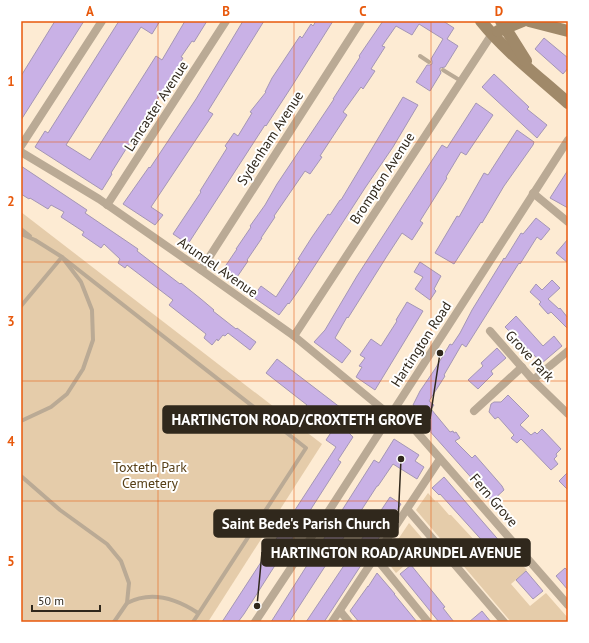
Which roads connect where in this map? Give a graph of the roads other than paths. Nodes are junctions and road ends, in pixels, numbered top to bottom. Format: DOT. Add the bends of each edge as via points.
graph roads {
  1 [pos="102,21"];
  2 [pos="226,21"];
  3 [pos="361,21"];
  4 [pos="481,21"];
  5 [pos="523,21"];
  6 [pos="529,21"];
  7 [pos="503,24"];
  8 [pos="568,31"];
  9 [pos="492,34"];
  10 [pos="420,56"];
  11 [pos="429,62"];
  12 [pos="443,70"];
  13 [pos="532,70"];
  14 [pos="461,81"];
  15 [pos="568,103"];
  16 [pos="568,140"];
  17 [pos="21,146"];
  18 [pos="21,152"];
  19 [pos="533,193"];
  20 [pos="108,205"];
  21 [pos="568,222"];
  22 [pos="21,229"];
  23 [pos="21,234"];
  24 [pos="35,240"];
  25 [pos="62,257"];
  26 [pos="201,270"];
  27 [pos="21,306"];
  28 [pos="490,331"];
  29 [pos="294,336"];
  30 [pos="568,351"];
  31 [pos="522,367"];
  32 [pos="533,380"];
  33 [pos="474,411"];
  34 [pos="568,414"];
  35 [pos="391,416"];
  36 [pos="21,421"];
  37 [pos="416,431"];
  38 [pos="440,459"];
  39 [pos="21,476"];
  40 [pos="407,508"];
  41 [pos="375,557"];
  42 [pos="127,603"];
  43 [pos="568,605"];
  44 [pos="340,611"];
  45 [pos="198,613"];
  46 [pos="114,622"];
  47 [pos="193,622"];
  48 [pos="255,622"];
  49 [pos="332,622"];
  50 [pos="349,622"];
  51 [pos="428,622"];
  52 [pos="504,622"];
  1 -- 17 [label="street"];
  2 -- 20 [label="street, Lancaster Avenue"];
  3 -- 26 [label="street, Sydenham Avenue"];
  4 -- 9 [label="main road"];
  5 -- 7 [label="main road"];
  6 -- 8 [label="main road"];
  7 -- 9 [label="main road"];
  7 -- 13 [label="main road"];
  9 -- 13 [label="main road"];
  9 -- 14 [label="street, Brompton Avenue"];
  10 -- 11 [label="lane"];
  12 -- 14 [label="lane"];
  13 -- 15 [label="main road"];
  14 -- 29 [label="street, Brompton Avenue"];
  16 -- 19 [label="street, Hartington Road"];
  18 -- 20 [label="street, Arundel Avenue"];
  19 -- 21 [label="street"];
  19 -- 35 [label="street, Hartington Road"];
  20 -- 26 [label="street, Arundel Avenue"];
  22 -- 24 [label="lane"];
  23 -- 24 [label="lane"];
  24 -- 25 [label="lane"];
  25 -- 27 [label="lane"];
  25 -- 36 [label="lane" via="80,282 92,310 93,340 83,369 67,394 51,407"];
  25 -- 45 [label="lane" via="306,448"];
  26 -- 29 [label="street, Arundel Avenue"];
  28 -- 31 [label="street, Grove Park"];
  29 -- 35 [label="street, Arundel Avenue"];
  30 -- 32 [label="street"];
  31 -- 32 [label="street, Grove Park"];
  31 -- 33 [label="street"];
  32 -- 34 [label="street, Grove Park"];
  35 -- 48 [label="street, Hartington Road"];
  37 -- 38 [label="street, Fern Grove"];
  38 -- 40 [label="street"];
  38 -- 43 [label="street, Fern Grove"];
  39 -- 42 [label="lane" via="60,510 107,544 121,562 129,583"];
  40 -- 41 [label="street"];
  40 -- 52 [label="street"];
  41 -- 44 [label="street"];
  41 -- 51 [label="street"];
  42 -- 45 [label="lane" via="136,598 167,598 186,604"];
  42 -- 46 [label="lane"];
  44 -- 49 [label="street"];
  44 -- 50 [label="street"];
  45 -- 47 [label="lane"];
}
